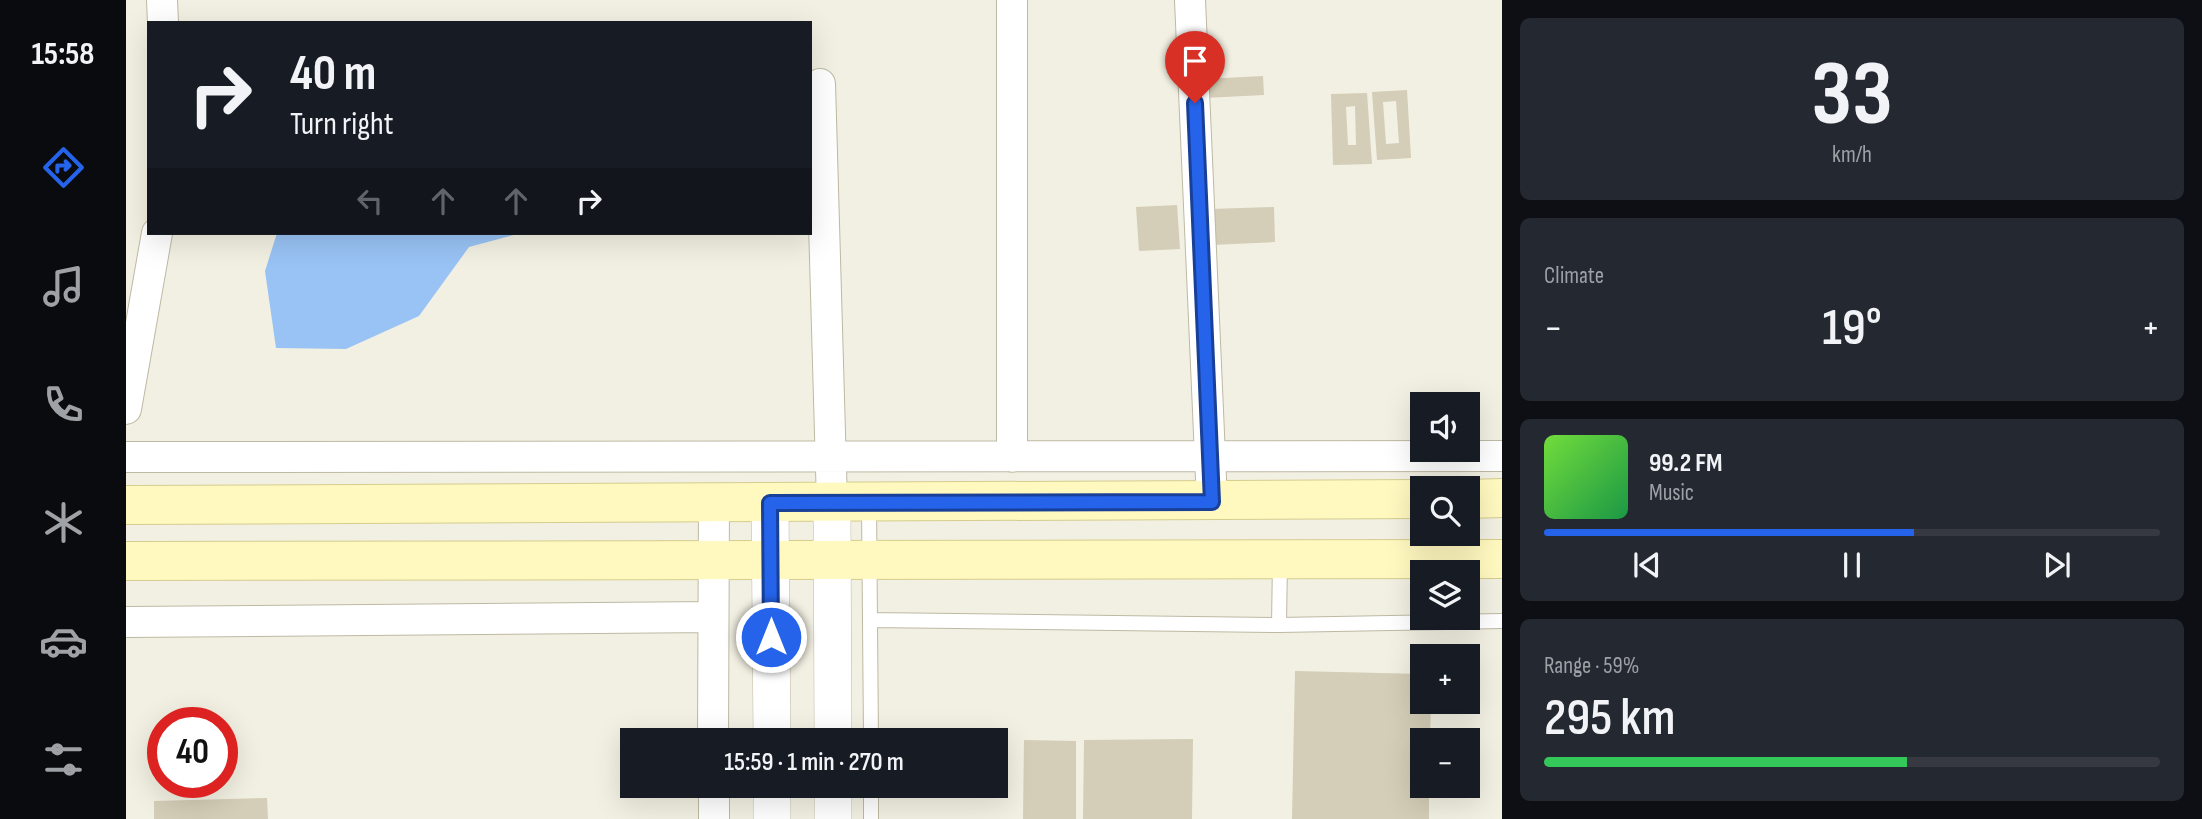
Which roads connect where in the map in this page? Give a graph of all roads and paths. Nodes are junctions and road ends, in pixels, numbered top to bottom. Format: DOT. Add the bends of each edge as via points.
graph roads {
  1 [pos="162,0"];
  2 [pos="1012,0"];
  3 [pos="1190,0"];
  4 [pos="163,21"];
  5 [pos="820,84"];
  6 [pos="158,235"];
  7 [pos="126,409"];
  8 [pos="830,456"];
  9 [pos="1502,456"];
  10 [pos="126,457"];
  11 [pos="1012,457"];
  12 [pos="1212,457"];
  13 [pos="1502,498"];
  14 [pos="1410,499"];
  15 [pos="1480,499"];
  16 [pos="714,502"];
  17 [pos="1212,502"];
  18 [pos="770,503"];
  19 [pos="850,503"];
  20 [pos="126,505"];
  21 [pos="713,558"];
  22 [pos="770,559"];
  23 [pos="851,559"];
  24 [pos="1486,559"];
  25 [pos="1280,560"];
  26 [pos="126,561"];
  27 [pos="1480,582"];
  28 [pos="713,617"];
  29 [pos="871,620"];
  30 [pos="1480,621"];
  31 [pos="1502,621"];
  32 [pos="126,622"];
  33 [pos="1410,622"];
  34 [pos="1279,625"];
  35 [pos="713,728"];
  36 [pos="772,728"];
  37 [pos="834,728"];
  38 [pos="871,728"];
  39 [pos="714,798"];
  40 [pos="772,798"];
  41 [pos="833,798"];
  42 [pos="871,798"];
  43 [pos="714,819"];
  44 [pos="772,819"];
  45 [pos="833,819"];
  46 [pos="871,819"];
  1 -- 4 [label="street"];
  2 -- 11 [label="street"];
  3 -- 12 [label="street"];
  5 -- 8 [label="street"];
  6 -- 7 [label="street"];
  8 -- 10 [label="street"];
  8 -- 11 [label="street"];
  8 -- 19 [label="street"];
  9 -- 12 [label="street"];
  11 -- 12 [label="street"];
  12 -- 17 [label="street"];
  13 -- 15 [label="main road"];
  14 -- 17 [label="main road"];
  16 -- 18 [label="main road"];
  16 -- 20 [label="main road"];
  16 -- 21 [label="street"];
  17 -- 19 [label="main road"];
  18 -- 19 [label="main road"];
  18 -- 22 [label="street"];
  19 -- 23 [label="street"];
  21 -- 22 [label="main road"];
  21 -- 26 [label="main road"];
  21 -- 28 [label="street"];
  22 -- 23 [label="main road"];
  22 -- 36 [label="street"];
  23 -- 25 [label="main road"];
  23 -- 29 [label="lane"];
  23 -- 37 [label="street"];
  24 -- 25 [label="main road"];
  24 -- 27 [label="lane"];
  25 -- 34 [label="lane"];
  28 -- 32 [label="street"];
  28 -- 35 [label="street"];
  29 -- 34 [label="lane"];
  29 -- 38 [label="lane"];
  30 -- 31 [label="lane"];
  33 -- 34 [label="lane"];
  39 -- 43 [label="street"];
  40 -- 44 [label="street"];
  41 -- 45 [label="street"];
  42 -- 46 [label="lane"];
}
